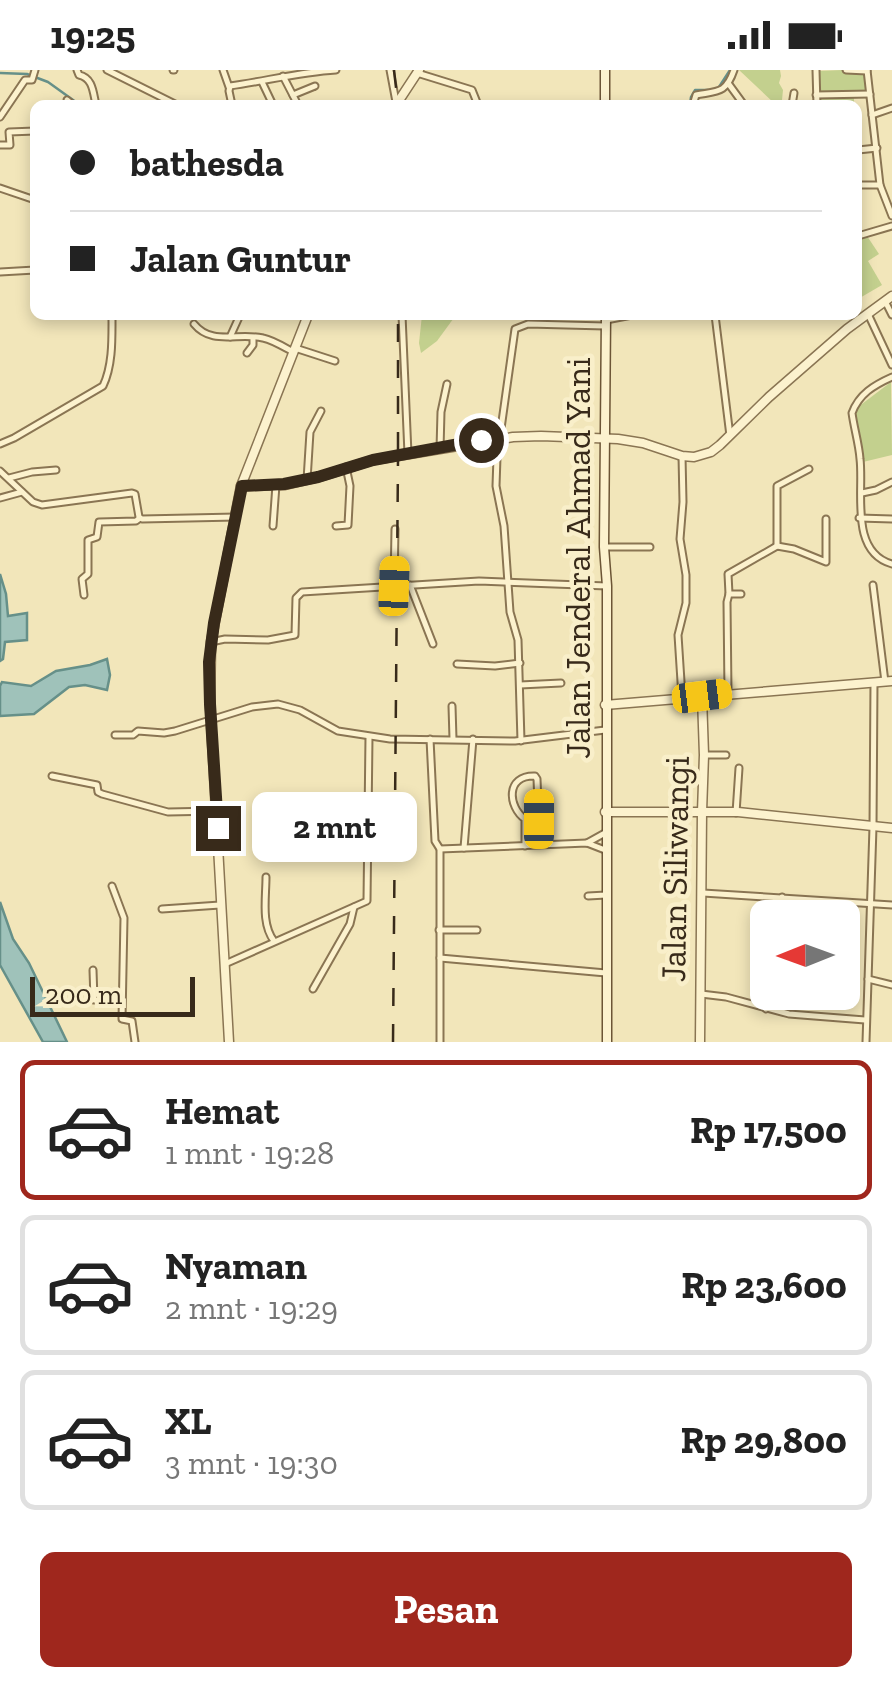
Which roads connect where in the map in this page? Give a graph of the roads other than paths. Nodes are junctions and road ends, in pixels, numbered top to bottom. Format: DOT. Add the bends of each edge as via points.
graph roads {
  1 [pos="77,70"];
  2 [pos="107,70"];
  3 [pos="223,70"];
  4 [pos="336,70"];
  5 [pos="390,70"];
  6 [pos="605,70"];
  7 [pos="734,70"];
  8 [pos="816,70"];
  9 [pos="846,70"];
  10 [pos="867,70"];
  11 [pos="418,71"];
  12 [pos="34,75"];
  13 [pos="283,76"];
  14 [pos="262,82"];
  15 [pos="728,83"];
  16 [pos="315,86"];
  17 [pos="229,88"];
  18 [pos="794,93"];
  19 [pos="870,94"];
  20 [pos="816,95"];
  21 [pos="293,96"];
  22 [pos="95,100"];
  23 [pos="167,100"];
  24 [pos="231,100"];
  25 [pos="271,100"];
  26 [pos="295,100"];
  27 [pos="397,100"];
  28 [pos="400,100"];
  29 [pos="476,100"];
  30 [pos="605,100"];
  31 [pos="694,100"];
  32 [pos="740,100"];
  33 [pos="793,100"];
  34 [pos="816,100"];
  35 [pos="892,108"];
  36 [pos="872,114"];
  37 [pos="0,117"];
  38 [pos="30,130"];
  39 [pos="0,145"];
  40 [pos="877,148"];
  41 [pos="862,150"];
  42 [pos="862,185"];
  43 [pos="880,185"];
  44 [pos="0,188"];
  45 [pos="30,198"];
  46 [pos="892,216"];
  47 [pos="892,226"];
  48 [pos="862,235"];
  49 [pos="30,270"];
  50 [pos="0,272"];
  51 [pos="888,299"];
  52 [pos="868,314"];
  53 [pos="892,315"];
  54 [pos="862,319"];
  55 [pos="112,320"];
  56 [pos="238,320"];
  57 [pos="306,320"];
  58 [pos="402,320"];
  59 [pos="606,320"];
  60 [pos="716,320"];
  61 [pos="861,320"];
  62 [pos="194,324"];
  63 [pos="230,337"];
  64 [pos="253,338"];
  65 [pos="294,350"];
  66 [pos="247,354"];
  67 [pos="335,361"];
  68 [pos="892,366"];
  69 [pos="892,377"];
  70 [pos="446,384"];
  71 [pos="321,411"];
  72 [pos="730,436"];
  73 [pos="500,438"];
  74 [pos="605,439"];
  75 [pos="0,444"];
  76 [pos="440,449"];
  77 [pos="408,454"];
  78 [pos="682,456"];
  79 [pos="346,467"];
  80 [pos="810,469"];
  81 [pos="0,470"];
  82 [pos="56,470"];
  83 [pos="9,478"];
  84 [pos="307,480"];
  85 [pos="892,482"];
  86 [pos="276,485"];
  87 [pos="242,486"];
  88 [pos="22,492"];
  89 [pos="862,494"];
  90 [pos="0,498"];
  91 [pos="140,518"];
  92 [pos="236,518"];
  93 [pos="859,518"];
  94 [pos="826,519"];
  95 [pos="892,520"];
  96 [pos="273,526"];
  97 [pos="336,526"];
  98 [pos="395,529"];
  99 [pos="777,546"];
  100 [pos="650,547"];
  101 [pos="604,548"];
  102 [pos="892,564"];
  103 [pos="508,581"];
  104 [pos="410,585"];
  105 [pos="873,585"];
  106 [pos="394,586"];
  107 [pos="607,586"];
  108 [pos="729,594"];
  109 [pos="741,594"];
  110 [pos="84,595"];
  111 [pos="211,642"];
  112 [pos="433,644"];
  113 [pos="520,663"];
  114 [pos="458,664"];
  115 [pos="888,681"];
  116 [pos="561,682"];
  117 [pos="874,682"];
  118 [pos="520,685"];
  119 [pos="728,693"];
  120 [pos="702,696"];
  121 [pos="682,698"];
  122 [pos="605,704"];
  123 [pos="452,706"];
  124 [pos="212,718"];
  125 [pos="605,730"];
  126 [pos="115,735"];
  127 [pos="369,738"];
  128 [pos="430,739"];
  129 [pos="454,739"];
  130 [pos="473,739"];
  131 [pos="521,741"];
  132 [pos="704,755"];
  133 [pos="726,755"];
  134 [pos="739,768"];
  135 [pos="52,776"];
  136 [pos="217,811"];
  137 [pos="605,812"];
  138 [pos="702,812"];
  139 [pos="736,812"];
  140 [pos="525,819"];
  141 [pos="539,819"];
  142 [pos="873,827"];
  143 [pos="540,828"];
  144 [pos="892,828"];
  145 [pos="605,834"];
  146 [pos="586,843"];
  147 [pos="525,846"];
  148 [pos="464,848"];
  149 [pos="440,849"];
  150 [pos="605,850"];
  151 [pos="266,876"];
  152 [pos="112,886"];
  153 [pos="703,893"];
  154 [pos="588,896"];
  155 [pos="606,896"];
  156 [pos="782,897"];
  157 [pos="782,900"];
  158 [pos="223,904"];
  159 [pos="870,904"];
  160 [pos="892,905"];
  161 [pos="354,907"];
  162 [pos="162,908"];
  163 [pos="440,930"];
  164 [pos="477,930"];
  165 [pos="274,941"];
  166 [pos="440,958"];
  167 [pos="225,964"];
  168 [pos="93,970"];
  169 [pos="606,972"];
  170 [pos="868,978"];
  171 [pos="892,985"];
  172 [pos="314,989"];
  173 [pos="701,994"];
  174 [pos="121,1001"];
  175 [pos="750,1005"];
  176 [pos="766,1010"];
  177 [pos="866,1020"];
  178 [pos="135,1042"];
  179 [pos="232,1042"];
  180 [pos="440,1042"];
  181 [pos="606,1042"];
  182 [pos="700,1042"];
  183 [pos="866,1042"];
  1 -- 22 [label="street" via="90,80"];
  2 -- 23 [label="street"];
  3 -- 17 [label="street"];
  4 -- 13 [label="street"];
  5 -- 27 [label="street"];
  6 -- 30 [label="street"];
  7 -- 15 [label="street"];
  8 -- 20 [label="street"];
  9 -- 10 [label="street"];
  10 -- 19 [label="street"];
  11 -- 28 [label="street"];
  11 -- 29 [label="street" via="472,90"];
  12 -- 37 [label="street"];
  13 -- 14 [label="street"];
  13 -- 21 [label="street"];
  14 -- 17 [label="street"];
  14 -- 25 [label="street"];
  15 -- 31 [label="street"];
  15 -- 32 [label="street"];
  16 -- 21 [label="street"];
  17 -- 24 [label="street"];
  18 -- 33 [label="street"];
  19 -- 20 [label="street"];
  19 -- 36 [label="street"];
  20 -- 34 [label="street"];
  21 -- 26 [label="street"];
  35 -- 36 [label="street"];
  36 -- 40 [label="street"];
  38 -- 39 [label="street" via="10,132 10,144"];
  40 -- 41 [label="street"];
  40 -- 43 [label="street"];
  42 -- 43 [label="street"];
  43 -- 46 [label="street"];
  44 -- 45 [label="street"];
  47 -- 48 [label="street"];
  49 -- 50 [label="street"];
  51 -- 52 [label="street"];
  51 -- 53 [label="street"];
  52 -- 54 [label="street"];
  52 -- 68 [label="street"];
  55 -- 75 [label="street" via="105,384"];
  56 -- 63 [label="street"];
  57 -- 65 [label="street"];
  58 -- 77 [label="street"];
  59 -- 73 [label="street" via="515,329"];
  59 -- 74 [label="street, Jalan Jenderal Ahmad Yani"];
  60 -- 72 [label="street"];
  61 -- 72 [label="street"];
  62 -- 63 [label="street" via="207,336"];
  63 -- 64 [label="street"];
  64 -- 65 [label="street"];
  64 -- 66 [label="street"];
  65 -- 67 [label="street"];
  65 -- 87 [label="street"];
  69 -- 89 [label="street" via="866,391 852,411"];
  70 -- 76 [label="street"];
  71 -- 84 [label="street" via="310,432"];
  72 -- 78 [label="street" via="711,452"];
  73 -- 74 [label="street"];
  73 -- 76 [label="street"];
  73 -- 103 [label="street" via="496,486"];
  74 -- 78 [label="street"];
  74 -- 101 [label="street, Jalan Jenderal Ahmad Yani"];
  76 -- 77 [label="street"];
  77 -- 79 [label="street"];
  78 -- 121 [label="street"];
  79 -- 84 [label="street"];
  79 -- 97 [label="street" via="348,525"];
  80 -- 99 [label="street" via="778,485"];
  81 -- 83 [label="street"];
  82 -- 83 [label="street"];
  83 -- 88 [label="street"];
  84 -- 86 [label="street"];
  85 -- 89 [label="street"];
  86 -- 87 [label="street"];
  86 -- 96 [label="street"];
  87 -- 92 [label="street"];
  88 -- 90 [label="street"];
  88 -- 91 [label="street" via="42,505 133,493"];
  89 -- 93 [label="street"];
  91 -- 92 [label="street"];
  91 -- 110 [label="street" via="99,522 98,536 88,540"];
  92 -- 111 [label="street"];
  93 -- 95 [label="street"];
  93 -- 102 [label="street" via="876,554"];
  94 -- 99 [label="street" via="826,562"];
  98 -- 106 [label="street"];
  99 -- 108 [label="street" via="728,574"];
  100 -- 101 [label="street"];
  101 -- 107 [label="street, Jalan Jenderal Ahmad Yani"];
  103 -- 104 [label="street"];
  103 -- 107 [label="street"];
  103 -- 113 [label="street"];
  104 -- 106 [label="street"];
  104 -- 112 [label="street"];
  105 -- 115 [label="street"];
  106 -- 111 [label="street" via="302,592 295,603 296,635"];
  107 -- 122 [label="street, Jalan Jenderal Ahmad Yani"];
  108 -- 109 [label="street"];
  108 -- 119 [label="street"];
  111 -- 124 [label="street"];
  113 -- 114 [label="street"];
  113 -- 118 [label="street"];
  115 -- 117 [label="street"];
  116 -- 118 [label="street"];
  117 -- 119 [label="street"];
  117 -- 142 [label="street"];
  118 -- 131 [label="street"];
  119 -- 120 [label="street"];
  120 -- 121 [label="street"];
  120 -- 132 [label="street, Jalan Siliwangi"];
  121 -- 122 [label="street"];
  122 -- 125 [label="street, Jalan Jenderal Ahmad Yani"];
  123 -- 129 [label="street"];
  124 -- 126 [label="street" via="175,732"];
  124 -- 127 [label="street" via="278,704 338,732"];
  124 -- 136 [label="street"];
  125 -- 131 [label="street"];
  125 -- 137 [label="street, Jalan Jenderal Ahmad Yani"];
  127 -- 128 [label="street"];
  127 -- 161 [label="street" via="368,896"];
  128 -- 129 [label="street"];
  128 -- 149 [label="street"];
  129 -- 130 [label="street"];
  130 -- 131 [label="street"];
  130 -- 148 [label="street"];
  132 -- 133 [label="street"];
  132 -- 138 [label="street, Jalan Siliwangi"];
  134 -- 139 [label="street"];
  135 -- 136 [label="street" via="90,782 98,792 168,812"];
  136 -- 158 [label="street"];
  137 -- 138 [label="street"];
  137 -- 145 [label="street, Jalan Jenderal Ahmad Yani"];
  138 -- 139 [label="street"];
  138 -- 153 [label="street, Jalan Siliwangi"];
  139 -- 142 [label="street"];
  140 -- 141 [label="street"];
  140 -- 141 [label="street" via="514,807 514,789 518,778 529,775 539,784"];
  140 -- 147 [label="street"];
  141 -- 143 [label="street"];
  142 -- 144 [label="street"];
  142 -- 159 [label="street"];
  145 -- 146 [label="street"];
  145 -- 150 [label="street, Jalan Jenderal Ahmad Yani"];
  146 -- 147 [label="street"];
  146 -- 150 [label="street"];
  147 -- 148 [label="street"];
  148 -- 149 [label="street"];
  149 -- 163 [label="street"];
  150 -- 155 [label="street, Jalan Jenderal Ahmad Yani"];
  151 -- 165 [label="street" via="265,916"];
  152 -- 174 [label="street" via="124,915"];
  153 -- 156 [label="street"];
  153 -- 173 [label="street, Jalan Siliwangi"];
  154 -- 155 [label="street"];
  155 -- 169 [label="street, Jalan Jenderal Ahmad Yani"];
  156 -- 157 [label="street"];
  156 -- 159 [label="street"];
  158 -- 162 [label="street"];
  158 -- 167 [label="street"];
  159 -- 160 [label="street"];
  159 -- 170 [label="street"];
  161 -- 165 [label="street"];
  161 -- 172 [label="street"];
  163 -- 164 [label="street"];
  163 -- 166 [label="street"];
  165 -- 167 [label="street"];
  166 -- 169 [label="street"];
  166 -- 180 [label="street"];
  167 -- 179 [label="street"];
  168 -- 174 [label="street" via="94,1000"];
  169 -- 181 [label="street, Jalan Jenderal Ahmad Yani"];
  170 -- 171 [label="street"];
  170 -- 177 [label="street"];
  173 -- 175 [label="street"];
  173 -- 182 [label="street, Jalan Siliwangi"];
  174 -- 178 [label="street"];
  176 -- 177 [label="street"];
  177 -- 183 [label="street"];
}
